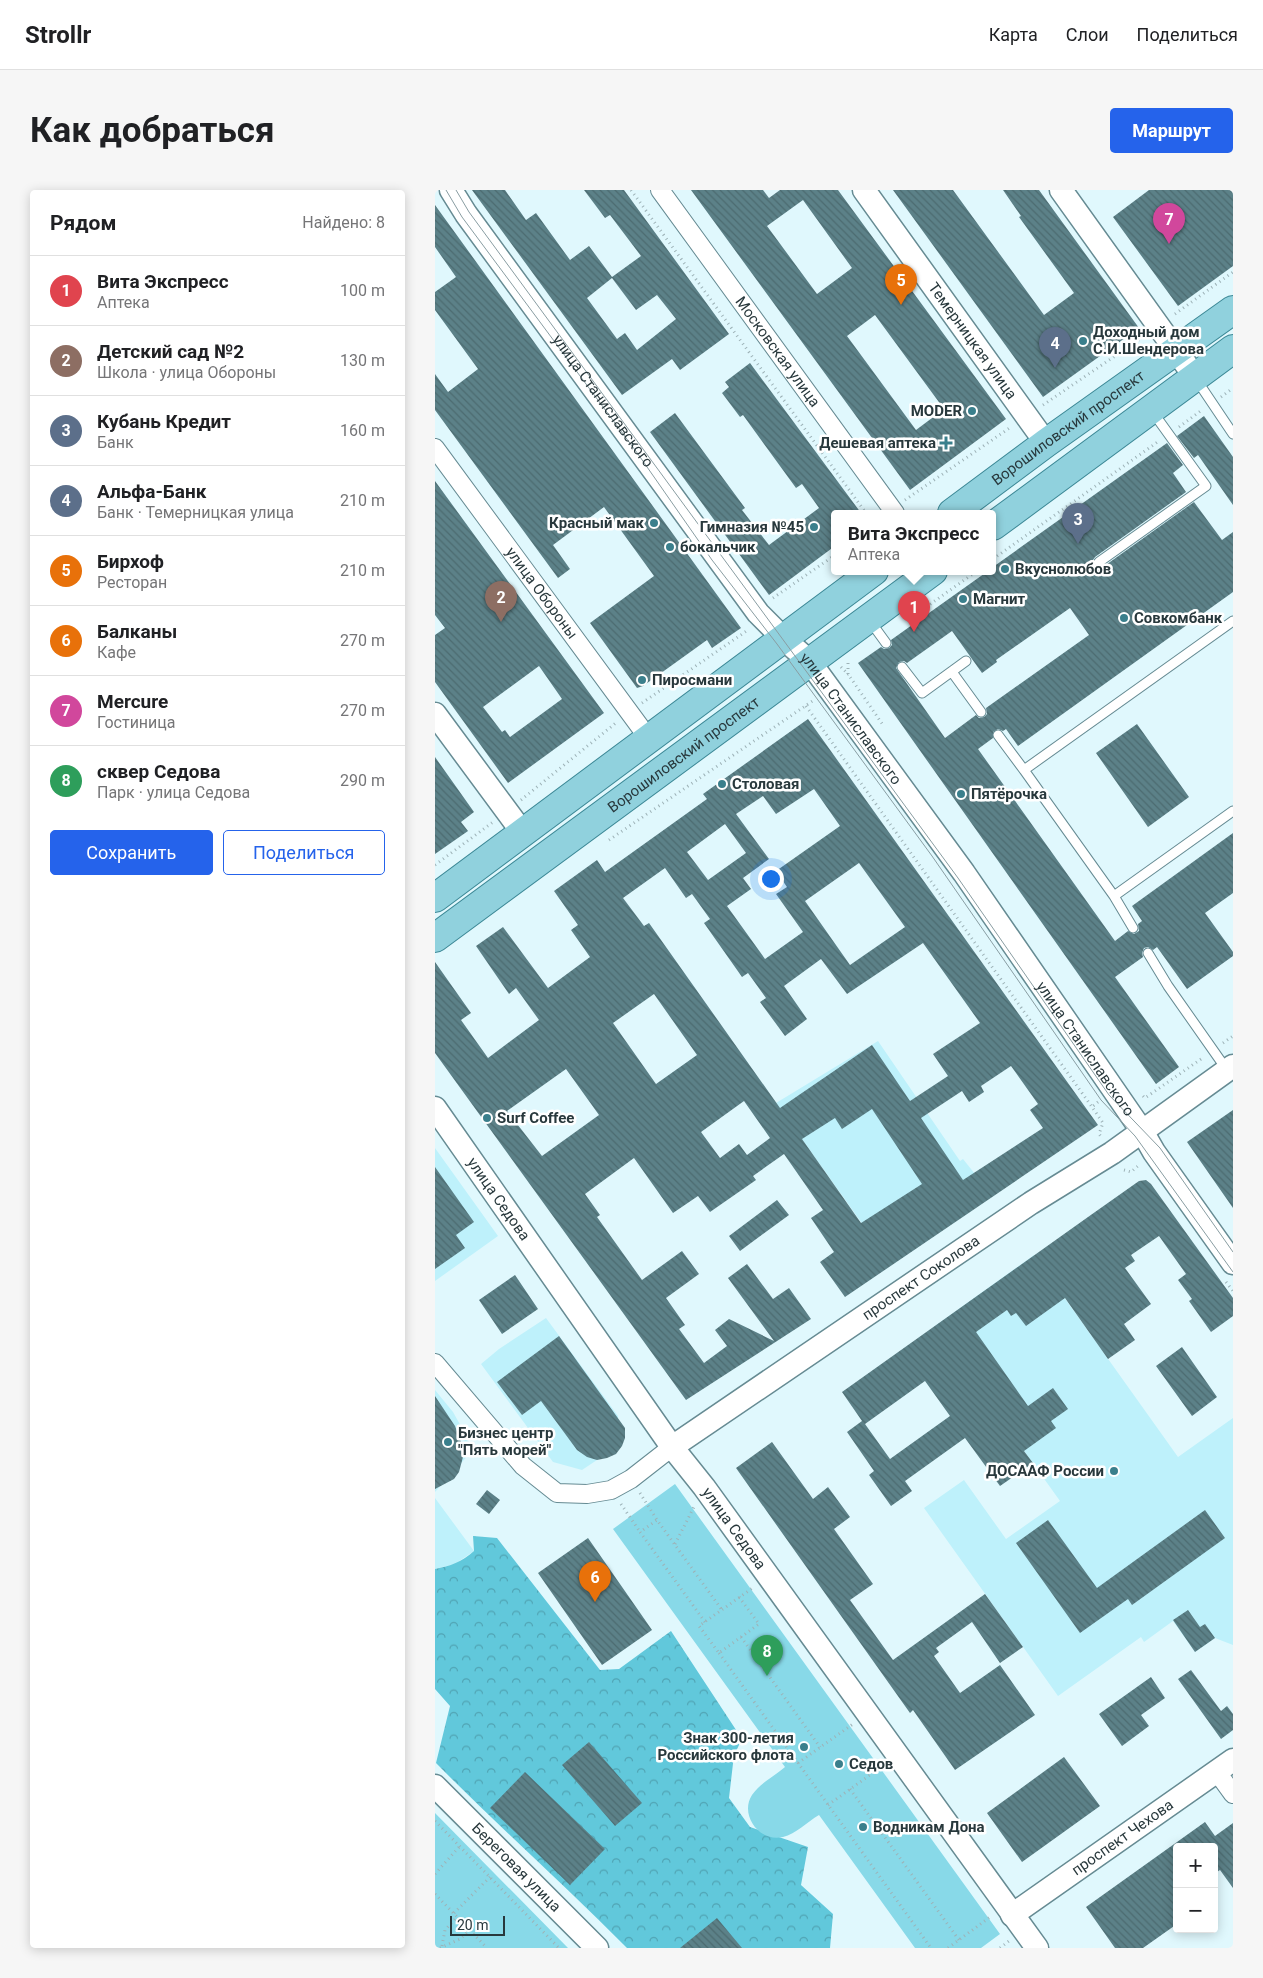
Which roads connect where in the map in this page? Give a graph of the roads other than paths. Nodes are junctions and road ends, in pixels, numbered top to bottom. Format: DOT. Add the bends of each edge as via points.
graph roads {
  1 [pos="451,190"];
  2 [pos="660,190"];
  3 [pos="864,190"];
  4 [pos="1061,190"];
  5 [pos="1233,310"];
  6 [pos="1233,349"];
  7 [pos="1176,350"];
  8 [pos="1195,377"];
  9 [pos="1151,408"];
  10 [pos="1233,434"];
  11 [pos="1046,443"];
  12 [pos="435,448"];
  13 [pos="893,510"];
  14 [pos="956,510"];
  15 [pos="996,524"];
  16 [pos="1099,562"];
  17 [pos="870,575"];
  18 [pos="927,575"];
  19 [pos="867,618"];
  20 [pos="1233,621"];
  21 [pos="784,639"];
  22 [pos="886,643"];
  23 [pos="818,655"];
  24 [pos="966,662"];
  25 [pos="902,667"];
  26 [pos="952,672"];
  27 [pos="981,712"];
  28 [pos="435,714"];
  29 [pos="998,735"];
  30 [pos="649,739"];
  31 [pos="1024,770"];
  32 [pos="1233,811"];
  33 [pos="523,833"];
  34 [pos="1113,896"];
  35 [pos="435,898"];
  36 [pos="1133,928"];
  37 [pos="435,938"];
  38 [pos="1148,954"];
  39 [pos="1230,1068"];
  40 [pos="435,1108"];
  41 [pos="1141,1131"];
  42 [pos="1233,1262"];
  43 [pos="435,1363"];
  44 [pos="672,1447"];
  45 [pos="1225,1766"];
  46 [pos="435,1786"];
  47 [pos="1233,1794"];
  48 [pos="1010,1910"];
  49 [pos="597,1948"];
  50 [pos="1037,1948"];
  1 -- 21 [label="street, улица Станиславского" via="758,614"];
  2 -- 13 [label="street, Московская улица"];
  3 -- 11 [label="street, Темерницкая улица"];
  4 -- 7 [label="street"];
  5 -- 7 [label="main road, Ворошиловский проспект"];
  6 -- 8 [label="main road"];
  7 -- 8 [label="street"];
  7 -- 11 [label="main road, Ворошиловский проспект"];
  8 -- 9 [label="main road"];
  8 -- 10 [label="lane"];
  9 -- 15 [label="main road"];
  9 -- 16 [label="lane" via="1206,486"];
  11 -- 14 [label="main road, Ворошиловский проспект"];
  12 -- 30 [label="street, улица Обороны"];
  17 -- 21 [label="main road"];
  18 -- 19 [label="main road, Ворошиловский проспект"];
  19 -- 22 [label="lane"];
  19 -- 23 [label="main road, Ворошиловский проспект"];
  20 -- 31 [label="lane"];
  21 -- 23 [label="street, улица Станиславского"];
  21 -- 30 [label="main road"];
  23 -- 37 [label="main road, Ворошиловский проспект"];
  23 -- 41 [label="street, улица Станиславского" via="829,688 959,867"];
  24 -- 26 [label="lane"];
  25 -- 26 [label="lane" via="921,694"];
  26 -- 27 [label="lane"];
  28 -- 33 [label="street"];
  29 -- 31 [label="lane"];
  30 -- 33 [label="main road"];
  31 -- 34 [label="lane"];
  32 -- 34 [label="lane"];
  33 -- 35 [label="main road"];
  34 -- 36 [label="lane"];
  38 -- 39 [label="lane" via="1213,1050"];
  39 -- 41 [label="street, проспект Соколова"];
  40 -- 44 [label="street, улица Седова"];
  41 -- 42 [label="street, улица Станиславского"];
  41 -- 44 [label="street, проспект Соколова"];
  43 -- 44 [label="street, проспект Соколова" via="523,1466 557,1493 587,1494 611,1490 631,1480"];
  44 -- 48 [label="street, улица Седова"];
  45 -- 47 [label="street"];
  45 -- 48 [label="street, проспект Чехова"];
  46 -- 49 [label="street, Береговая улица"];
  48 -- 50 [label="street, улица Седова"];
}
